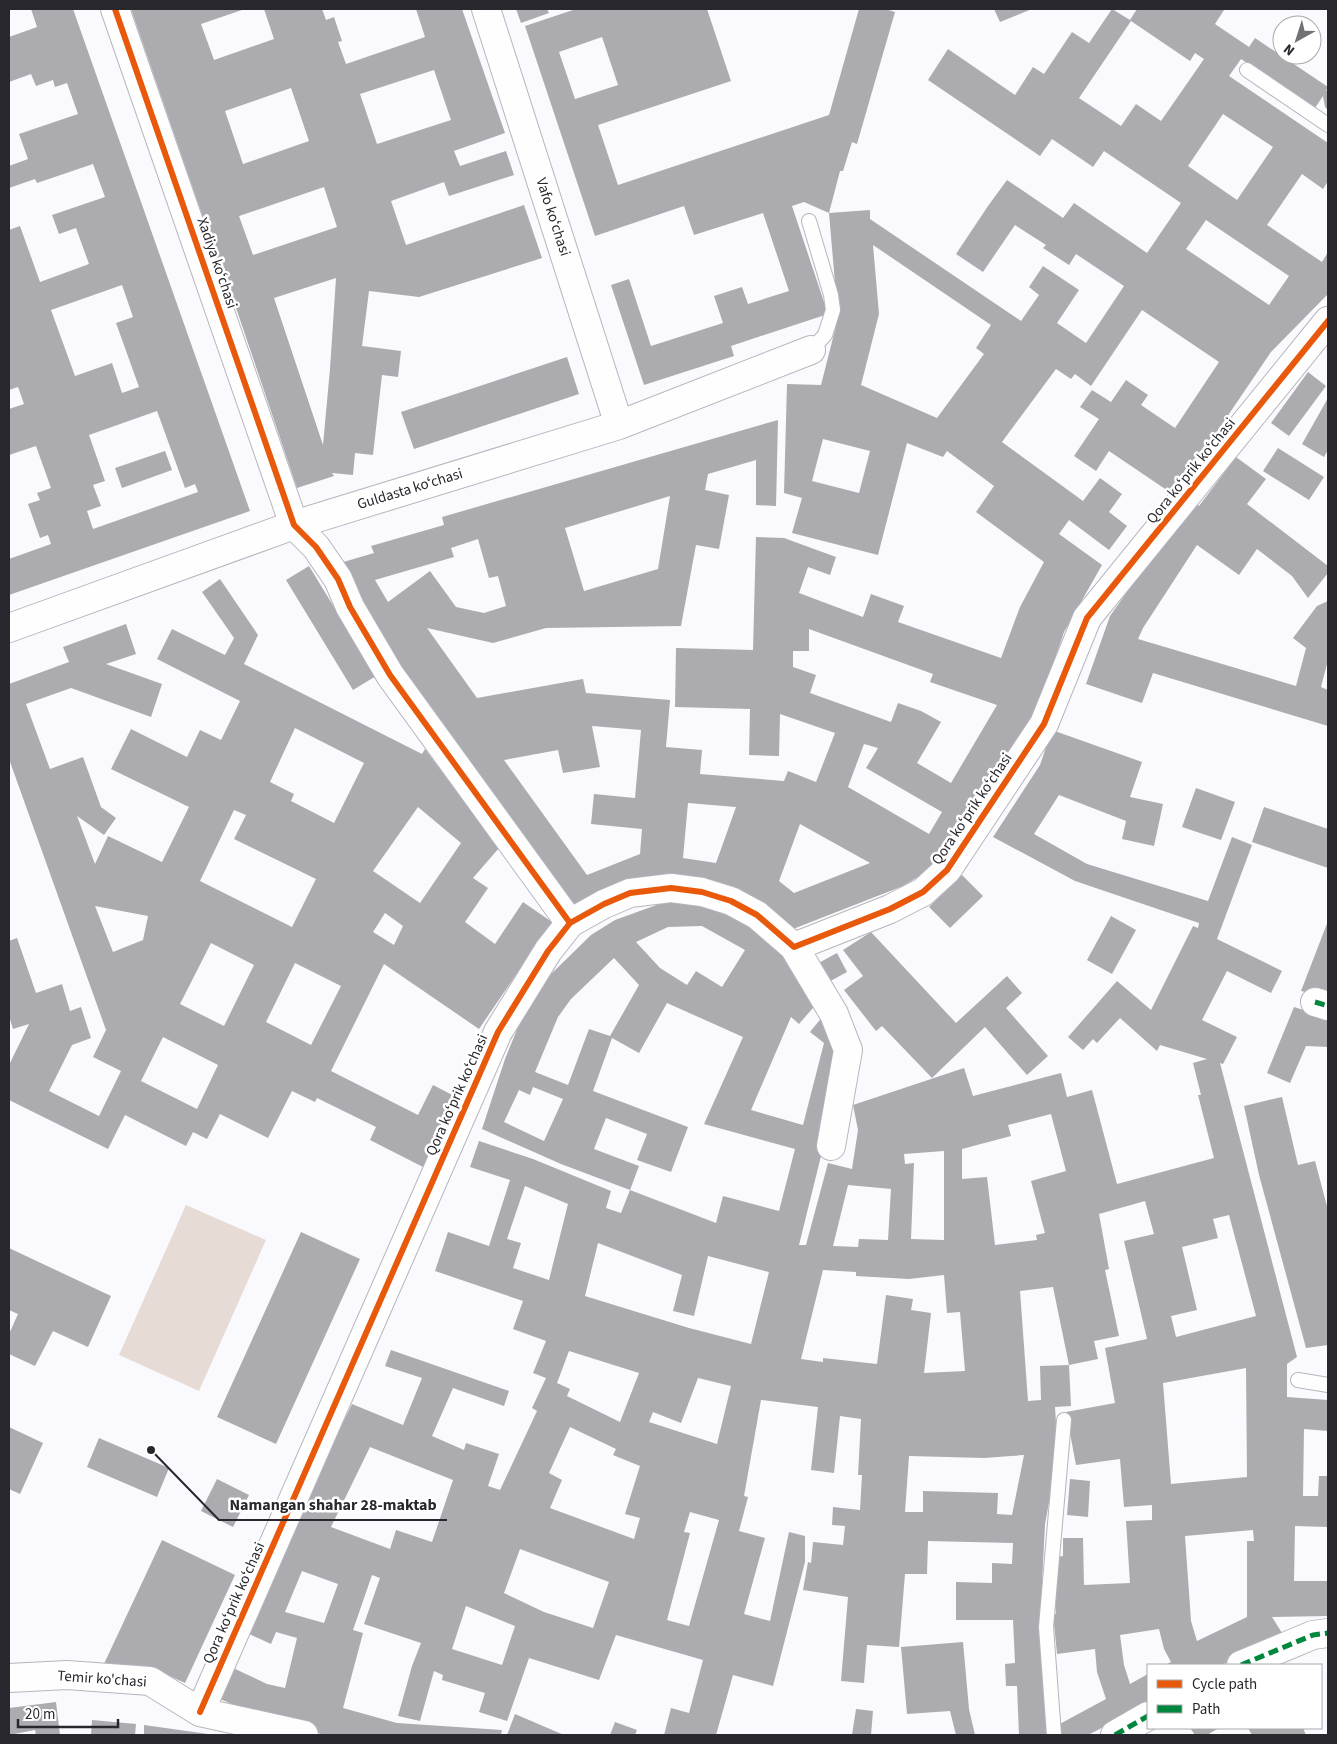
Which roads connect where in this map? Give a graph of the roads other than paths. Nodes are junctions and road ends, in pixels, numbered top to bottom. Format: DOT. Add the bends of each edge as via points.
graph roads {
  1 [pos="116,9"];
  2 [pos="486,9"];
  3 [pos="1247,70"];
  4 [pos="1328,125"];
  5 [pos="809,221"];
  6 [pos="1328,321"];
  7 [pos="811,350"];
  8 [pos="619,425"];
  9 [pos="294,525"];
  10 [pos="9,628"];
  11 [pos="570,923"];
  12 [pos="794,947"];
  13 [pos="832,1146"];
  14 [pos="1298,1380"];
  15 [pos="1328,1385"];
  16 [pos="1064,1420"];
  17 [pos="1328,1633"];
  18 [pos="1243,1664"];
  19 [pos="9,1678"];
  20 [pos="200,1712"];
  21 [pos="1147,1717"];
  22 [pos="304,1735"];
  23 [pos="1054,1735"];
  24 [pos="1115,1735"];
  1 -- 9 [label="street, Xadiya koʻchasi"];
  2 -- 8 [label="street, Vafo koʻchasi"];
  3 -- 4 [label="lane"];
  5 -- 7 [label="lane" via="833,310 825,335"];
  6 -- 12 [label="street, Qora koʻprik koʻchasi" via="1087,618 1044,724 947,870 923,892 890,909"];
  7 -- 8 [label="street, Guldasta koʻchasi"];
  8 -- 9 [label="street, Guldasta koʻchasi"];
  9 -- 10 [label="street, Guldasta koʻchasi"];
  9 -- 11 [label="street" via="316,547 338,579 390,675"];
  11 -- 12 [label="street, Qora koʻprik koʻchasi" via="630,893 671,888 702,892 731,901 757,915"];
  11 -- 20 [label="street, Qora koʻprik koʻchasi" via="548,951 498,1032"];
  12 -- 13 [label="street" via="834,1014 848,1050"];
  14 -- 15 [label="lane"];
  16 -- 23 [label="lane" via="1046,1627"];
  17 -- 18 [label="street"];
  19 -- 20 [label="street, Temir ko'chasi" via="66,1675 150,1681"];
  20 -- 22 [label="street, Temir ko'chasi"];
  21 -- 24 [label="street"];
}
